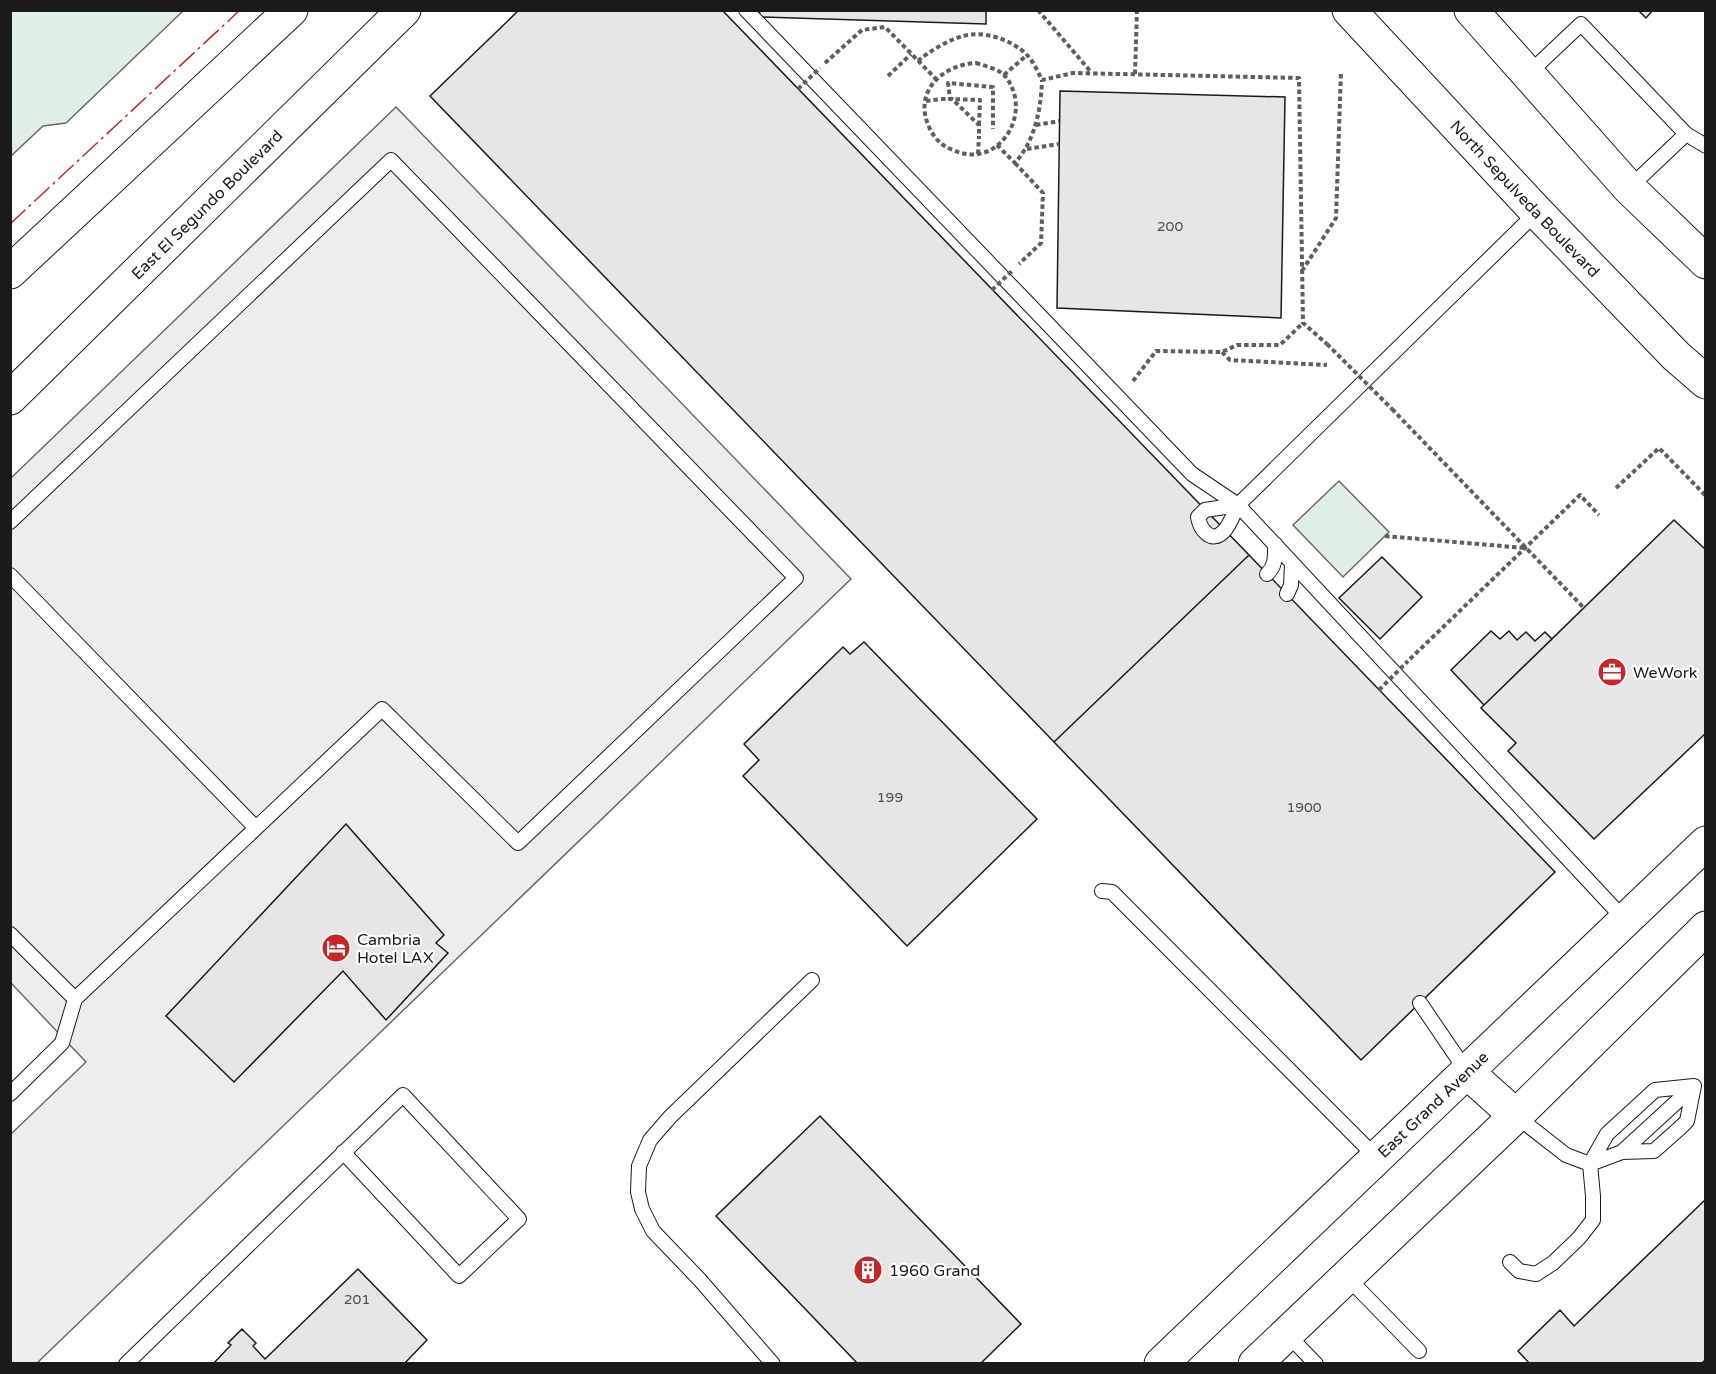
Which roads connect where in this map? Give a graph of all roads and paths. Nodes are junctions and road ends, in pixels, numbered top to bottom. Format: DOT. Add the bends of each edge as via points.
graph roads {
  1 [pos="291,10"];
  2 [pos="404,10"];
  3 [pos="746,10"];
  4 [pos="1038,10"];
  5 [pos="1137,10"];
  6 [pos="1349,10"];
  7 [pos="1471,10"];
  8 [pos="911,54"];
  9 [pos="1026,55"];
  10 [pos="918,61"];
  11 [pos="1341,71"];
  12 [pos="1091,73"];
  13 [pos="1135,74"];
  14 [pos="1528,74"];
  15 [pos="1004,75"];
  16 [pos="888,76"];
  17 [pos="936,79"];
  18 [pos="1042,80"];
  19 [pos="798,90"];
  20 [pos="926,101"];
  21 [pos="1059,121"];
  22 [pos="979,125"];
  23 [pos="1036,125"];
  24 [pos="993,129"];
  25 [pos="1686,134"];
  26 [pos="1059,144"];
  27 [pos="998,145"];
  28 [pos="1706,146"];
  29 [pos="1026,149"];
  30 [pos="978,154"];
  31 [pos="1014,163"];
  32 [pos="1629,188"];
  33 [pos="1537,212"];
  34 [pos="1706,262"];
  35 [pos="10,272"];
  36 [pos="1302,272"];
  37 [pos="992,290"];
  38 [pos="1303,323"];
  39 [pos="1222,352"];
  40 [pos="1327,365"];
  41 [pos="1706,382"];
  42 [pos="1131,384"];
  43 [pos="10,398"];
  44 [pos="1616,488"];
  45 [pos="1706,496"];
  46 [pos="1238,505"];
  47 [pos="1599,515"];
  48 [pos="10,522"];
  49 [pos="1386,536"];
  50 [pos="1275,544"];
  51 [pos="1526,548"];
  52 [pos="1292,564"];
  53 [pos="1267,574"];
  54 [pos="10,575"];
  55 [pos="1287,594"];
  56 [pos="1584,608"];
  57 [pos="1379,690"];
  58 [pos="256,828"];
  59 [pos="1706,843"];
  60 [pos="1102,891"];
  61 [pos="1625,920"];
  62 [pos="1706,928"];
  63 [pos="10,934"];
  64 [pos="812,980"];
  65 [pos="75,999"];
  66 [pos="1420,1003"];
  67 [pos="1467,1072"];
  68 [pos="1694,1086"];
  69 [pos="10,1094"];
  70 [pos="1516,1116"];
  71 [pos="343,1152"];
  72 [pos="1622,1152"];
  73 [pos="1376,1157"];
  74 [pos="1590,1164"];
  75 [pos="1510,1262"];
  76 [pos="1347,1276"];
  77 [pos="1287,1334"];
  78 [pos="1419,1351"];
  79 [pos="126,1364"];
  80 [pos="773,1364"];
  81 [pos="1161,1364"];
  82 [pos="1256,1364"];
  83 [pos="1316,1364"];
  1 -- 35 [label="main road"];
  2 -- 43 [label="main road, East El Segundo Boulevard"];
  3 -- 46 [label="lane" via="1192,474"];
  4 -- 12 [label="path"];
  5 -- 13 [label="path"];
  6 -- 33 [label="main road, North Sepulveda Boulevard"];
  7 -- 14 [label="main road"];
  8 -- 10 [label="path"];
  8 -- 16 [label="path"];
  8 -- 19 [label="path, bridge" via="885,27 862,30"];
  9 -- 10 [label="path" via="990,35 963,35"];
  9 -- 15 [label="path"];
  9 -- 18 [label="path"];
  10 -- 17 [label="path"];
  11 -- 36 [label="path" via="1336,218"];
  12 -- 13 [label="path"];
  12 -- 18 [label="path"];
  13 -- 36 [label="path" via="1299,78"];
  14 -- 25 [label="lane" via="1581,24"];
  14 -- 32 [label="main road"];
  15 -- 17 [label="path" via="976,63 947,70"];
  15 -- 27 [label="path" via="1016,102 1016,117 1011,131"];
  17 -- 20 [label="path"];
  18 -- 23 [label="path"];
  20 -- 22 [label="path, bridge" via="952,99"];
  20 -- 30 [label="path" via="927,122 934,136 958,153"];
  21 -- 23 [label="path"];
  22 -- 24 [label="path, bridge" via="980,100 950,99 948,83 993,87"];
  22 -- 30 [label="path, bridge"];
  23 -- 29 [label="path"];
  25 -- 28 [label="lane"];
  25 -- 32 [label="lane"];
  26 -- 29 [label="path"];
  27 -- 30 [label="path"];
  27 -- 31 [label="path"];
  29 -- 31 [label="path"];
  31 -- 37 [label="path, bridge" via="1044,193 1041,243"];
  32 -- 34 [label="main road"];
  33 -- 41 [label="main road, North Sepulveda Boulevard"];
  33 -- 46 [label="lane"];
  36 -- 38 [label="path"];
  38 -- 39 [label="path" via="1280,345 1237,345"];
  38 -- 51 [label="path, bridge"];
  39 -- 40 [label="path" via="1230,360"];
  39 -- 42 [label="path" via="1156,351"];
  44 -- 45 [label="path" via="1659,448"];
  46 -- 50 [label="lane"];
  47 -- 51 [label="path" via="1580,495"];
  48 -- 58 [label="lane" via="391,160 796,578 518,843 382,709"];
  49 -- 51 [label="path"];
  50 -- 52 [label="lane"];
  50 -- 53 [label="lane" via="1275,560"];
  51 -- 56 [label="path"];
  51 -- 57 [label="path, bridge"];
  52 -- 55 [label="lane"];
  52 -- 61 [label="lane"];
  54 -- 58 [label="lane"];
  58 -- 65 [label="lane"];
  59 -- 61 [label="main road, East Grand Avenue"];
  60 -- 73 [label="lane" via="1112,892"];
  61 -- 67 [label="main road, East Grand Avenue"];
  62 -- 70 [label="main road"];
  63 -- 65 [label="lane"];
  64 -- 80 [label="lane" via="670,1117 650,1140 639,1166 638,1192 653,1231"];
  65 -- 69 [label="lane" via="62,1043"];
  66 -- 67 [label="lane"];
  67 -- 70 [label="main road"];
  67 -- 73 [label="main road, East Grand Avenue"];
  68 -- 72 [label="lane"];
  68 -- 72 [label="lane" via="1687,1121 1681,1127 1654,1151"];
  68 -- 74 [label="lane" via="1655,1090 1607,1134"];
  70 -- 74 [label="lane" via="1566,1155"];
  70 -- 76 [label="main road"];
  71 -- 71 [label="lane" via="403,1095 519,1219 459,1276"];
  71 -- 79 [label="lane"];
  72 -- 74 [label="lane"];
  73 -- 81 [label="main road, East Grand Avenue"];
  74 -- 75 [label="lane" via="1593,1220 1580,1238 1536,1274 1519,1271"];
  76 -- 77 [label="main road"];
  76 -- 78 [label="lane"];
  77 -- 82 [label="main road"];
  77 -- 83 [label="lane"];
}
